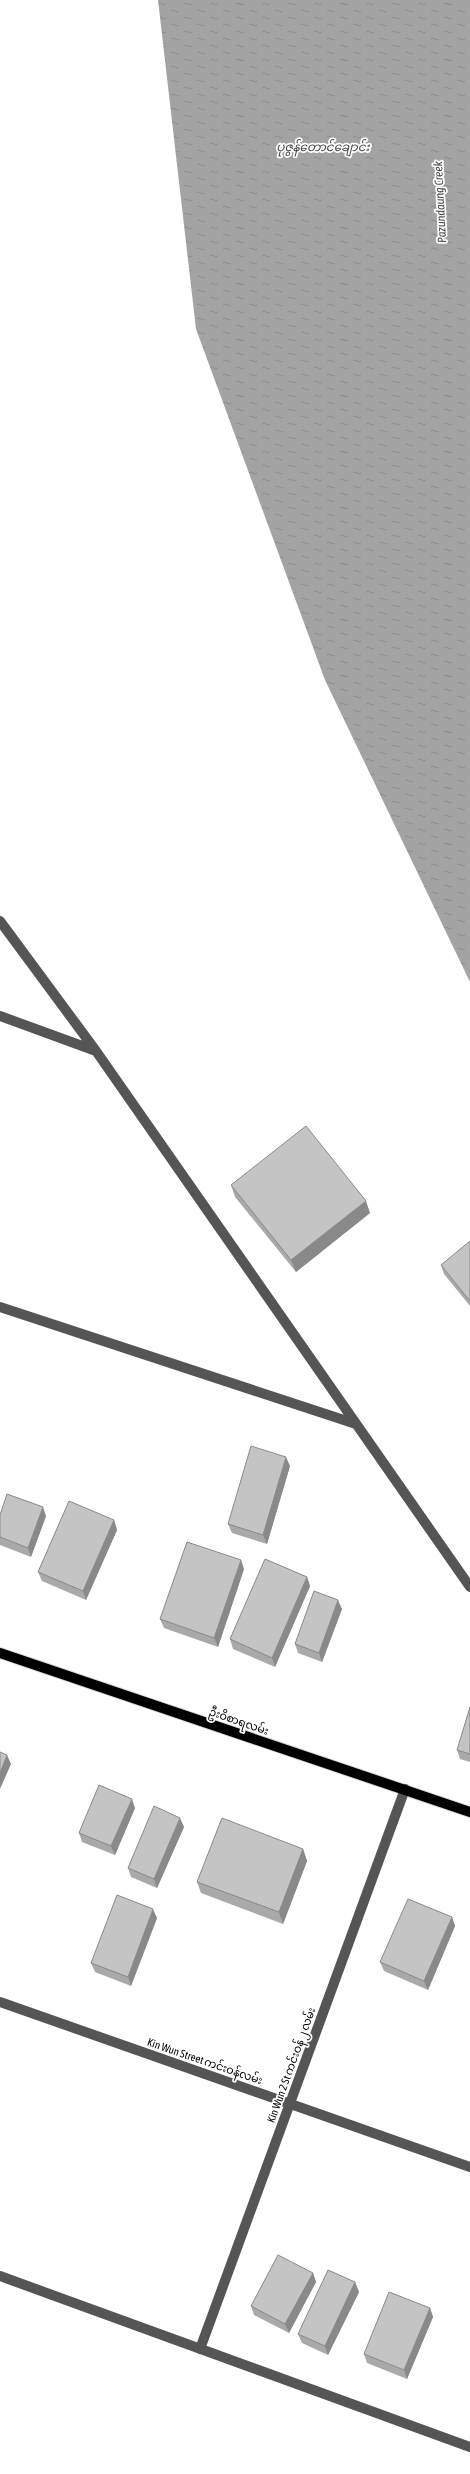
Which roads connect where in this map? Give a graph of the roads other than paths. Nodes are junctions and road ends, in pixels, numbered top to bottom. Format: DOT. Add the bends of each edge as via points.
graph roads {
  1 [pos="0,921"];
  2 [pos="0,1016"];
  3 [pos="96,1051"];
  4 [pos="0,1307"];
  5 [pos="356,1424"];
  6 [pos="470,1587"];
  7 [pos="0,1653"];
  8 [pos="405,1789"];
  9 [pos="470,1812"];
  10 [pos="0,2002"];
  11 [pos="290,2104"];
  12 [pos="470,2167"];
  13 [pos="0,2276"];
  14 [pos="200,2349"];
  15 [pos="470,2447"];
  1 -- 3 [label="street"];
  2 -- 3 [label="street"];
  3 -- 5 [label="street"];
  4 -- 5 [label="street"];
  5 -- 6 [label="street"];
  7 -- 8 [label="main road, ဦးဝိစာရလမ်း"];
  8 -- 9 [label="main road, ဦးဝိစာရလမ်း"];
  8 -- 11 [label="street, Kin Wun 2 St ကင်းဝန် ၂ လမ်း"];
  10 -- 11 [label="street, Kin Wun Street ကင်းဝန်လမ်း"];
  11 -- 12 [label="street, Kin Wun Street ကင်းဝန်လမ်း"];
  11 -- 14 [label="street, Kin Wun 2 St ကင်းဝန် ၂ လမ်း"];
  13 -- 14 [label="street"];
  14 -- 15 [label="street"];
}
